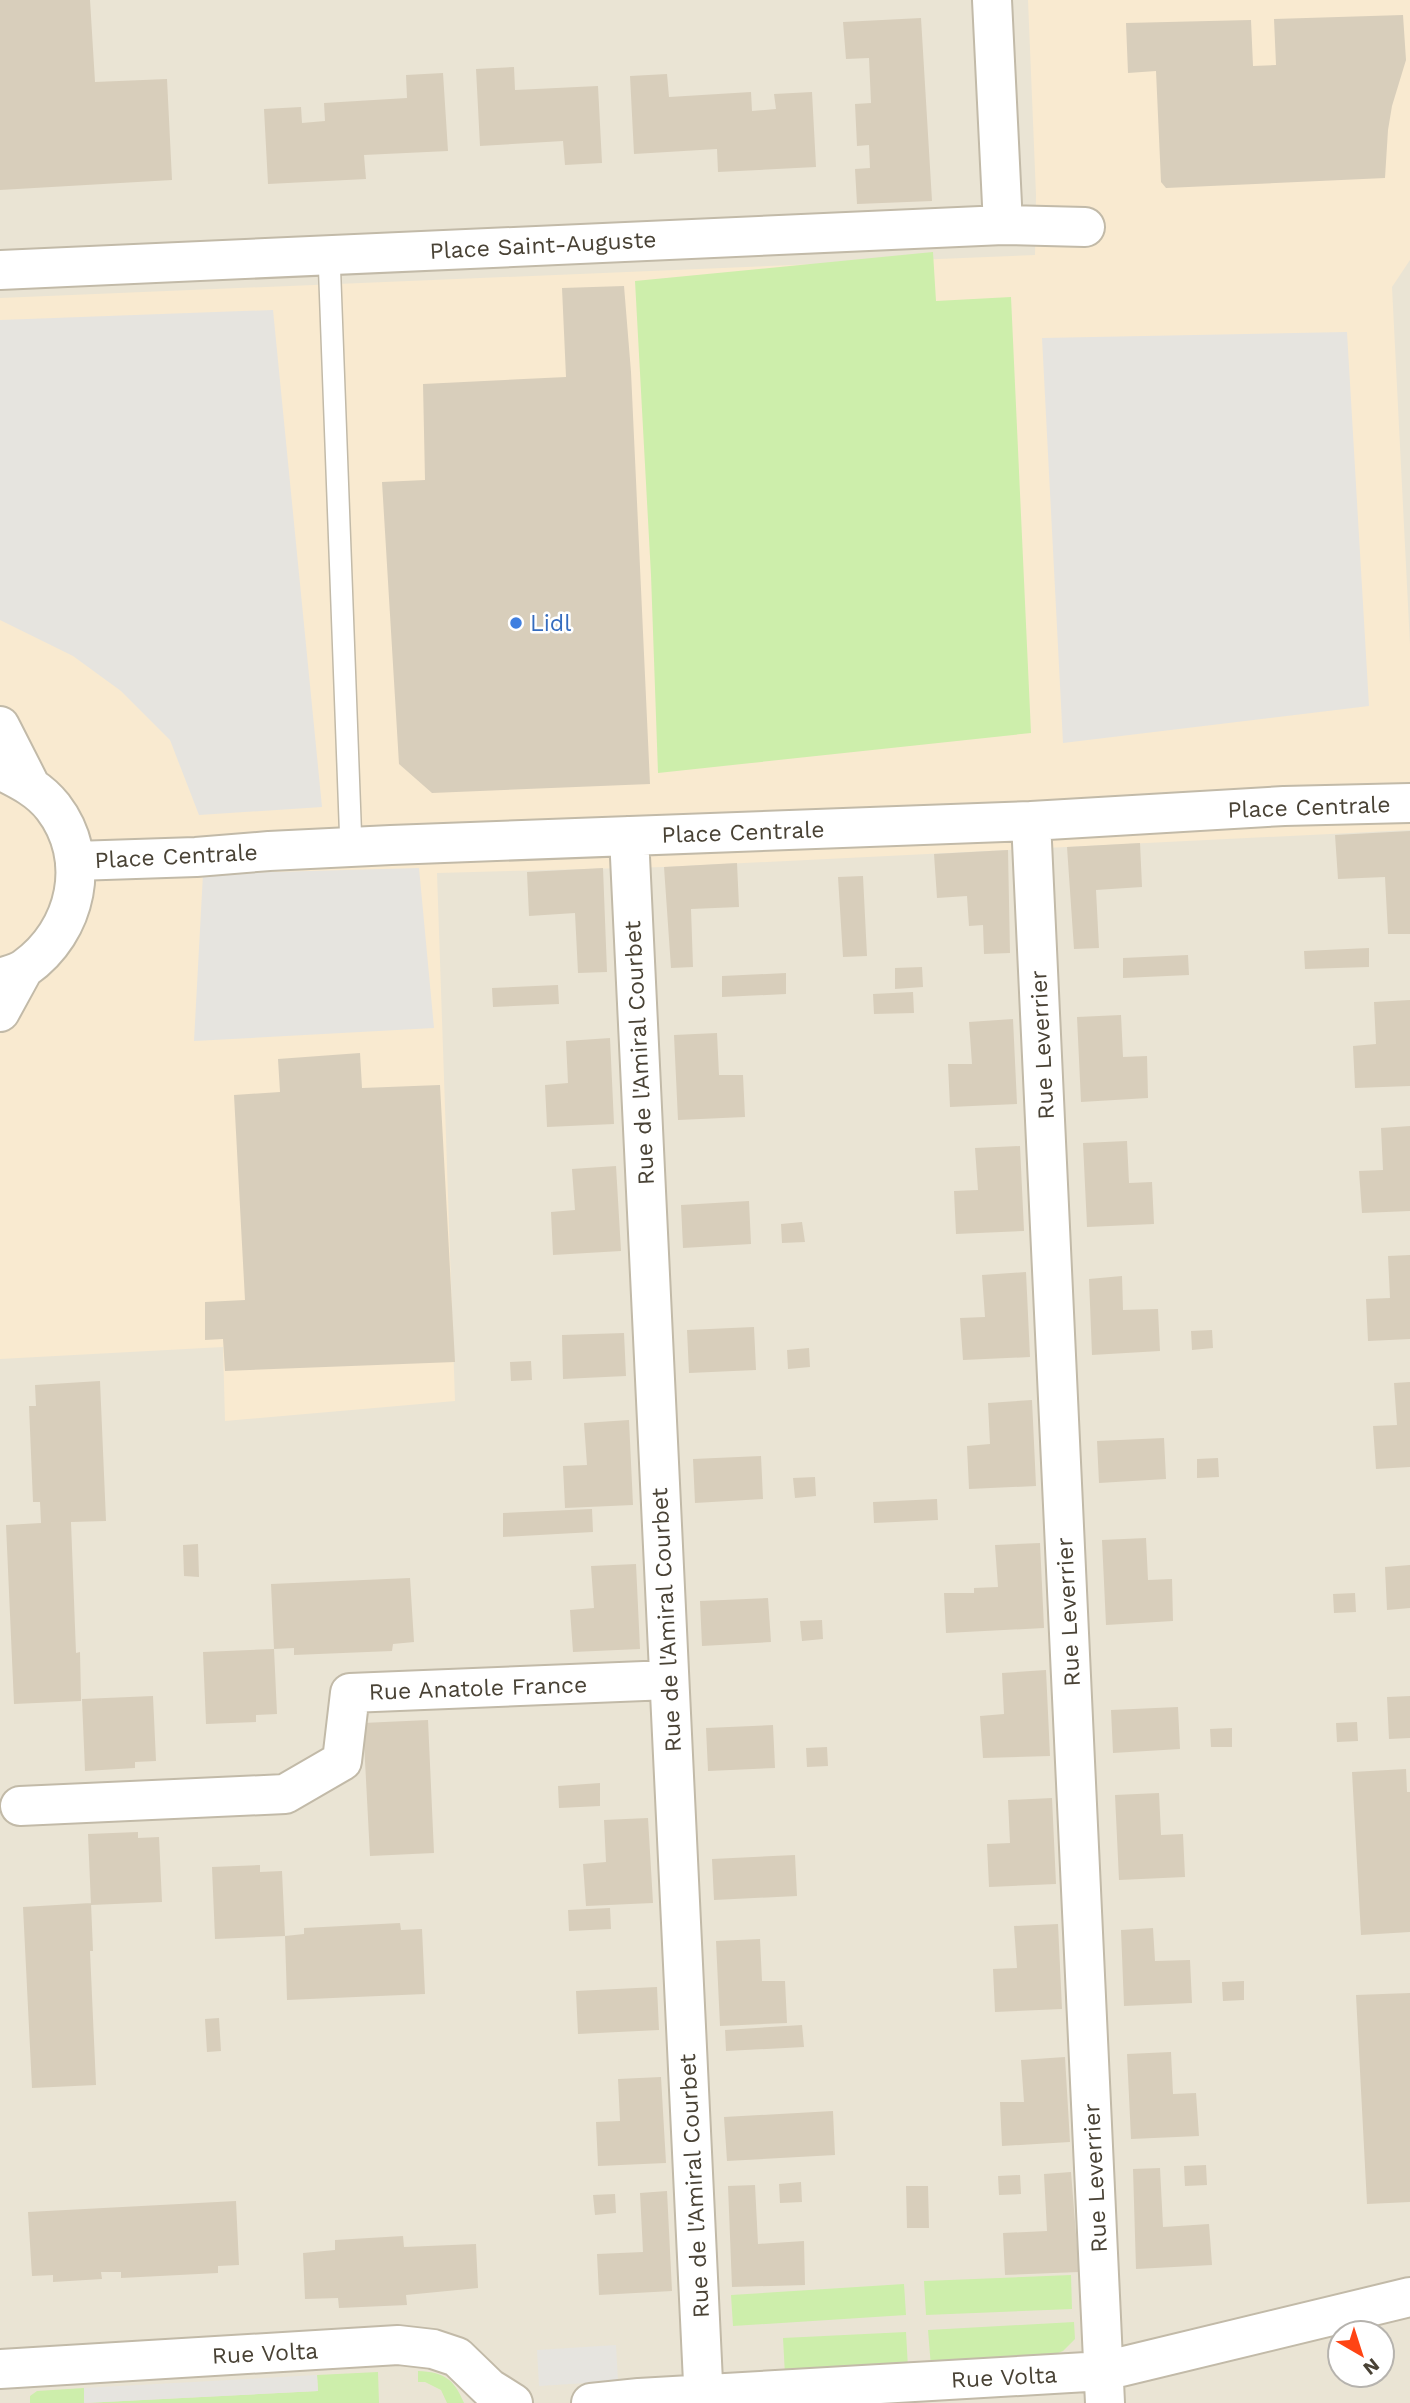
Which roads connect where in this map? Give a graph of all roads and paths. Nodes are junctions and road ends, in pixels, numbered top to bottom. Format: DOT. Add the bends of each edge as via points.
graph roads {
  1 [pos="992,0"];
  2 [pos="1003,225"];
  3 [pos="1085,227"];
  4 [pos="329,255"];
  5 [pos="0,270"];
  6 [pos="0,726"];
  7 [pos="15,778"];
  8 [pos="1410,803"];
  9 [pos="1031,821"];
  10 [pos="629,836"];
  11 [pos="351,847"];
  12 [pos="75,861"];
  13 [pos="12,974"];
  14 [pos="0,1012"];
  15 [pos="669,1680"];
  16 [pos="20,1805"];
  17 [pos="1410,2297"];
  18 [pos="0,2368"];
  19 [pos="1105,2387"];
  20 [pos="704,2399"];
  21 [pos="513,2403"];
  22 [pos="591,2403"];
  1 -- 2 [label="street"];
  2 -- 3 [label="street, Place Saint-Auguste"];
  2 -- 4 [label="street, Place Saint-Auguste"];
  4 -- 5 [label="street, Place Saint-Auguste"];
  4 -- 11 [label="lane"];
  6 -- 7 [label="street"];
  7 -- 12 [label="street" via="52,807 68,832"];
  8 -- 9 [label="street, Place Centrale"];
  9 -- 10 [label="street, Place Centrale"];
  9 -- 19 [label="street, Rue Leverrier"];
  10 -- 11 [label="street, Place Centrale"];
  10 -- 15 [label="street, Rue de l'Amiral Courbet"];
  11 -- 12 [label="street, Place Centrale"];
  12 -- 13 [label="street" via="73,904 54,942"];
  13 -- 14 [label="street"];
  15 -- 16 [label="street, Rue Anatole France" via="350,1693 342,1760 285,1794"];
  15 -- 20 [label="street, Rue de l'Amiral Courbet"];
  17 -- 19 [label="street, Rue Volta"];
  18 -- 21 [label="street, Rue Volta" via="398,2345 457,2357 489,2388"];
  19 -- 20 [label="street, Rue Volta"];
  20 -- 22 [label="street, Rue Volta"];
}
